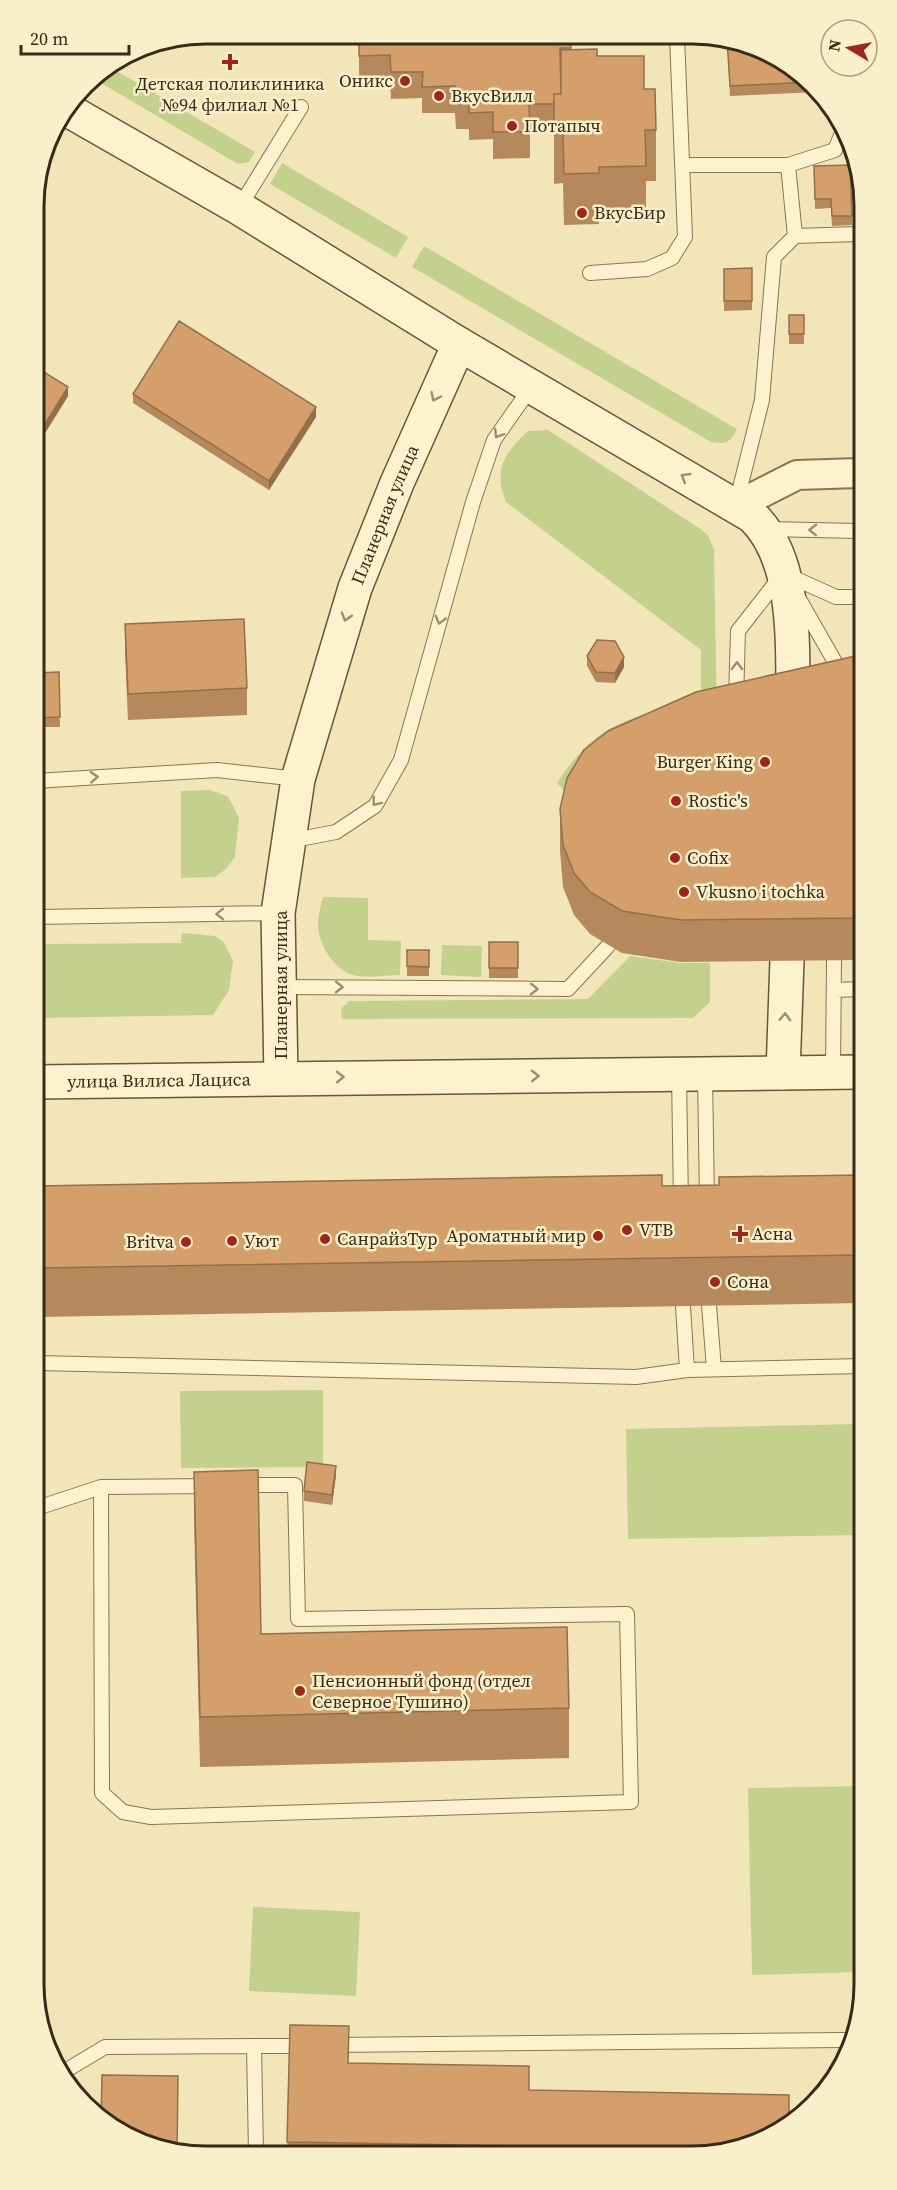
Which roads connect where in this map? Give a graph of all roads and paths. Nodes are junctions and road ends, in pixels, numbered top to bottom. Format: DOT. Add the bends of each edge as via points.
graph roads {
  1 [pos="677,44"];
  2 [pos="302,107"];
  3 [pos="73,113"];
  4 [pos="839,140"];
  5 [pos="682,165"];
  6 [pos="788,165"];
  7 [pos="239,208"];
  8 [pos="854,234"];
  9 [pos="795,236"];
  10 [pos="590,273"];
  11 [pos="459,344"];
  12 [pos="531,386"];
  13 [pos="854,473"];
  14 [pos="736,506"];
  15 [pos="766,529"];
  16 [pos="854,531"];
  17 [pos="783,573"];
  18 [pos="854,597"];
  19 [pos="839,690"];
  20 [pos="793,710"];
  21 [pos="734,715"];
  22 [pos="298,779"];
  23 [pos="44,780"];
  24 [pos="289,841"];
  25 [pos="278,913"];
  26 [pos="44,917"];
  27 [pos="608,946"];
  28 [pos="787,960"];
  29 [pos="834,960"];
  30 [pos="280,987"];
  31 [pos="854,989"];
  32 [pos="834,990"];
  33 [pos="847,1072"];
  34 [pos="783,1073"];
  35 [pos="692,1074"];
  36 [pos="282,1078"];
  37 [pos="44,1082"];
  38 [pos="707,1210"];
  39 [pos="681,1217"];
  40 [pos="709,1305"];
  41 [pos="683,1306"];
  42 [pos="44,1363"];
  43 [pos="853,1366"];
  44 [pos="714,1369"];
  45 [pos="687,1370"];
  46 [pos="101,1487"];
  47 [pos="44,1506"];
  48 [pos="844,2040"];
  49 [pos="254,2046"];
  50 [pos="68,2069"];
  51 [pos="256,2146"];
  1 -- 5 [label="lane"];
  2 -- 7 [label="lane"];
  3 -- 7 [label="main road"];
  4 -- 6 [label="lane" via="835,150"];
  5 -- 6 [label="lane"];
  5 -- 10 [label="lane" via="685,237 672,258 647,268"];
  6 -- 9 [label="lane"];
  7 -- 11 [label="main road"];
  8 -- 9 [label="lane"];
  9 -- 14 [label="lane" via="774,257 762,400"];
  11 -- 12 [label="main road"];
  11 -- 22 [label="main road, Планерная улица, one-way" via="355,588"];
  14 -- 12 [label="main road, one-way"];
  12 -- 24 [label="lane, one-way" via="494,440 473,502 402,760 375,807 336,832"];
  13 -- 14 [label="street" via="797,475"];
  14 -- 15 [label="main road"];
  16 -- 15 [label="lane, one-way"];
  15 -- 17 [label="main road"];
  17 -- 18 [label="lane" via="836,597"];
  17 -- 19 [label="lane" via="844,669"];
  17 -- 20 [label="main road" via="792,634"];
  21 -- 17 [label="lane, one-way" via="738,631"];
  23 -- 22 [label="lane, one-way" via="218,770"];
  22 -- 24 [label="main road, Планерная улица"];
  24 -- 25 [label="main road, Планерная улица"];
  25 -- 26 [label="lane, one-way"];
  25 -- 30 [label="main road, Планерная улица"];
  30 -- 27 [label="lane, one-way" via="568,989"];
  34 -- 28 [label="main road, one-way"];
  29 -- 32 [label="lane"];
  30 -- 36 [label="main road, Планерная улица"];
  31 -- 32 [label="lane"];
  32 -- 33 [label="lane"];
  33 -- 34 [label="main road, Планерная улица"];
  34 -- 35 [label="main road, Планерная улица"];
  36 -- 35 [label="main road, Планерная улица, one-way"];
  35 -- 38 [label="lane"];
  35 -- 39 [label="lane"];
  36 -- 37 [label="main road, улица Вилиса Лациса"];
  40 -- 44 [label="lane"];
  41 -- 45 [label="lane"];
  42 -- 45 [label="lane" via="636,1377"];
  43 -- 44 [label="lane"];
  44 -- 45 [label="lane"];
  46 -- 46 [label="lane" via="295,1485 298,1619 627,1614 631,1802 151,1817 123,1812 102,1793"];
  46 -- 47 [label="lane"];
  48 -- 49 [label="lane"];
  49 -- 50 [label="lane" via="105,2047"];
  49 -- 51 [label="lane"];
}
